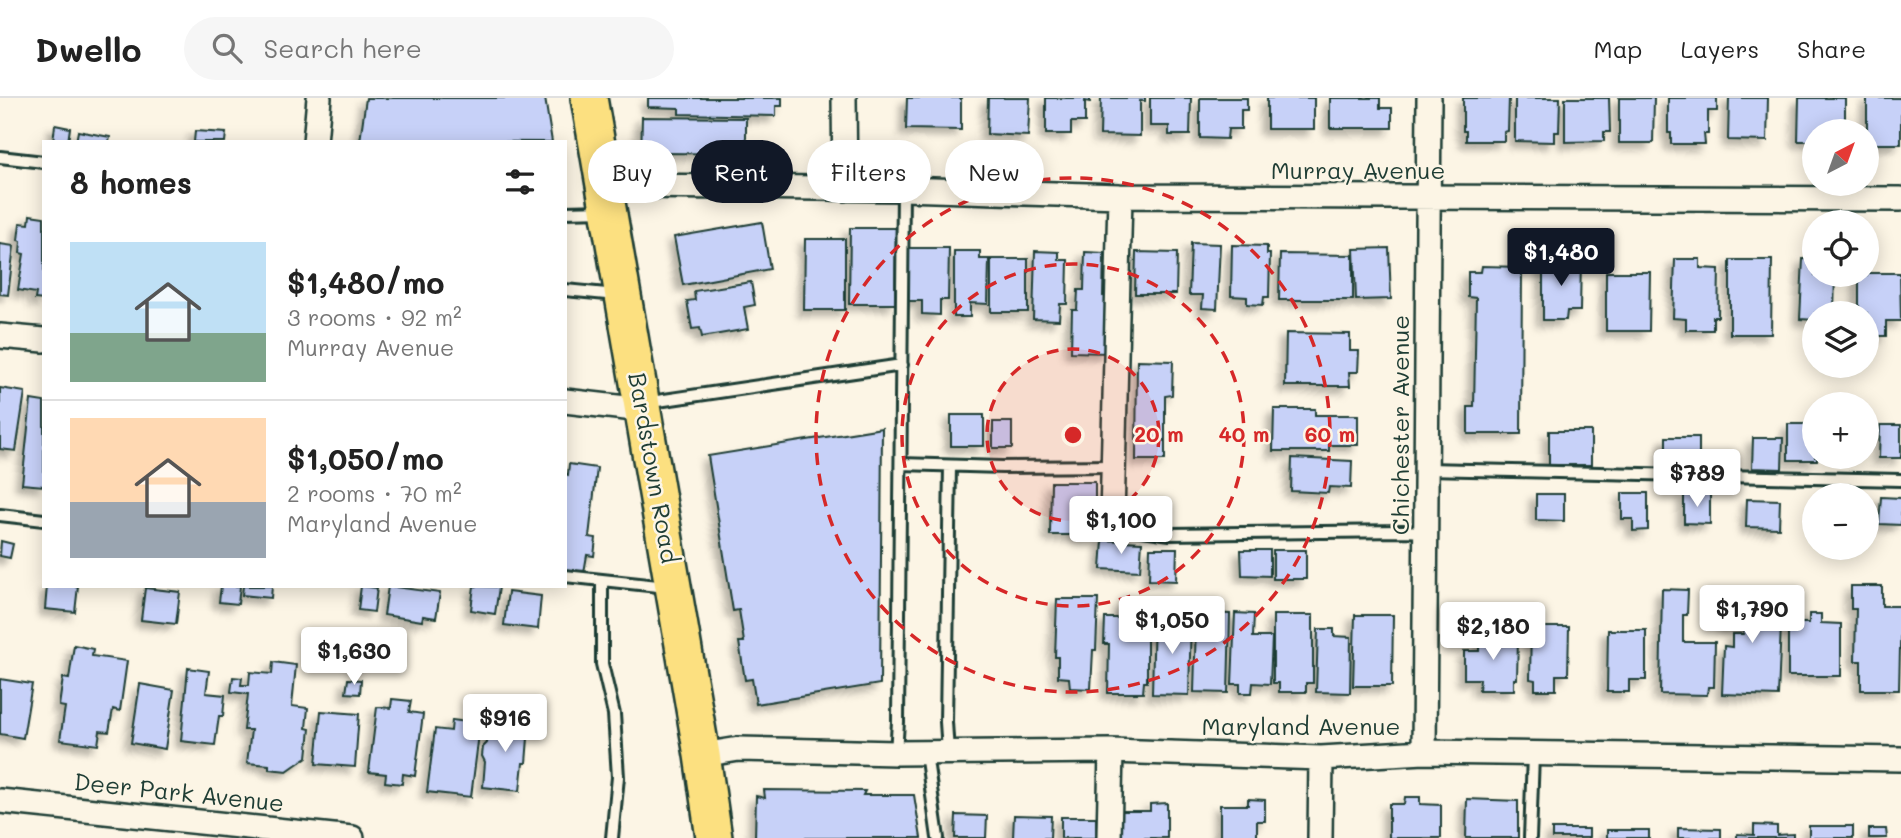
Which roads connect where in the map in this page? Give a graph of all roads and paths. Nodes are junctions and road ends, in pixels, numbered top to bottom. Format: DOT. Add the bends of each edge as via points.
graph roads {
  1 [pos="319,98"];
  2 [pos="589,98"];
  3 [pos="844,98"];
  4 [pos="1429,98"];
  5 [pos="315,140"];
  6 [pos="596,140"];
  7 [pos="844,140"];
  8 [pos="0,158"];
  9 [pos="42,162"];
  10 [pos="677,187"];
  11 [pos="807,188"];
  12 [pos="931,191"];
  13 [pos="1120,196"];
  14 [pos="1428,197"];
  15 [pos="1901,199"];
  16 [pos="596,203"];
  17 [pos="608,203"];
  18 [pos="903,203"];
  19 [pos="567,211"];
  20 [pos="567,290"];
  21 [pos="623,296"];
  22 [pos="0,336"];
  23 [pos="42,340"];
  24 [pos="902,365"];
  25 [pos="567,401"];
  26 [pos="642,407"];
  27 [pos="901,464"];
  28 [pos="950,466"];
  29 [pos="1114,466"];
  30 [pos="1427,469"];
  31 [pos="1901,480"];
  32 [pos="0,515"];
  33 [pos="1112,518"];
  34 [pos="42,520"];
  35 [pos="1427,532"];
  36 [pos="567,576"];
  37 [pos="602,580"];
  38 [pos="673,587"];
  39 [pos="1111,751"];
  40 [pos="937,752"];
  41 [pos="1424,752"];
  42 [pos="896,753"];
  43 [pos="702,755"];
  44 [pos="1533,755"];
  45 [pos="1321,758"];
  46 [pos="1901,759"];
  47 [pos="0,801"];
  48 [pos="352,838"];
  49 [pos="612,838"];
  50 [pos="714,838"];
  51 [pos="938,838"];
  52 [pos="1109,838"];
  53 [pos="1320,838"];
  54 [pos="1531,838"];
  1 -- 5 [label="street"];
  2 -- 6 [label="main road, Bardstown Road"];
  3 -- 7 [label="street"];
  4 -- 14 [label="street, Chichester Avenue"];
  8 -- 9 [label="lane"];
  10 -- 11 [label="street, Murray Avenue"];
  12 -- 13 [label="street, Murray Avenue"];
  13 -- 14 [label="street, Murray Avenue"];
  13 -- 29 [label="street"];
  14 -- 15 [label="street, Murray Avenue"];
  14 -- 30 [label="street, Chichester Avenue"];
  16 -- 19 [label="lane"];
  17 -- 21 [label="main road, Bardstown Road"];
  18 -- 24 [label="lane"];
  20 -- 21 [label="lane"];
  21 -- 26 [label="main road, Bardstown Road"];
  22 -- 23 [label="street"];
  24 -- 26 [label="lane"];
  24 -- 27 [label="lane"];
  25 -- 26 [label="street"];
  26 -- 38 [label="main road, Bardstown Road"];
  27 -- 28 [label="lane"];
  27 -- 42 [label="lane"];
  28 -- 29 [label="lane"];
  28 -- 40 [label="lane" via="946,722"];
  29 -- 33 [label="street"];
  30 -- 31 [label="lane"];
  30 -- 35 [label="street, Chichester Avenue"];
  32 -- 34 [label="lane"];
  33 -- 35 [label="lane" via="1129,528 1170,534"];
  35 -- 41 [label="street, Chichester Avenue"];
  36 -- 37 [label="lane"];
  37 -- 38 [label="lane"];
  37 -- 49 [label="lane" via="603,664 614,714 618,777"];
  38 -- 43 [label="main road, Bardstown Road"];
  39 -- 40 [label="street, Maryland Avenue"];
  39 -- 45 [label="street, Maryland Avenue"];
  39 -- 52 [label="street"];
  40 -- 42 [label="street, Maryland Avenue"];
  40 -- 51 [label="lane"];
  41 -- 44 [label="street, Maryland Avenue"];
  41 -- 45 [label="street, Maryland Avenue"];
  42 -- 43 [label="street, Maryland Avenue" via="739,749"];
  43 -- 50 [label="main road, Bardstown Road"];
  44 -- 46 [label="street, Maryland Avenue"];
  44 -- 54 [label="lane"];
  45 -- 53 [label="street"];
  47 -- 48 [label="street, Deer Park Avenue"];
}
